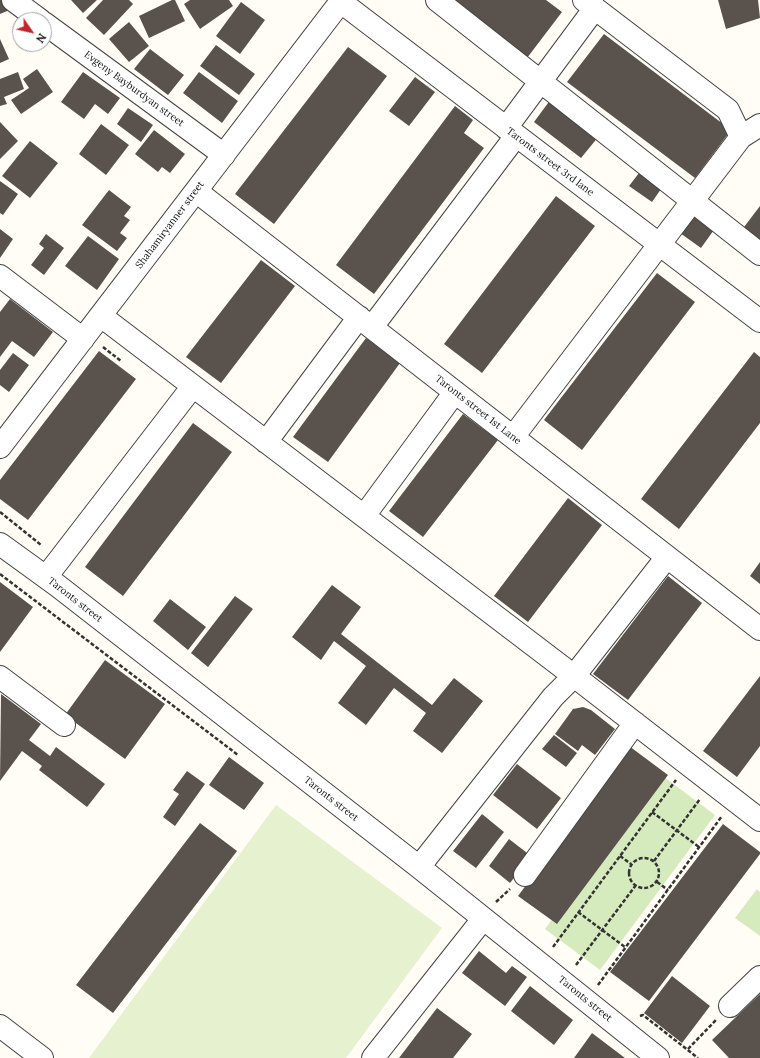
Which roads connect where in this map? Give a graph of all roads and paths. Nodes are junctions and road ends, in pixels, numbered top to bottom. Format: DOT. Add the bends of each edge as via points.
graph roads {
  1 [pos="13,0"];
  2 [pos="437,0"];
  3 [pos="341,1"];
  4 [pos="590,4"];
  5 [pos="29,12"];
  6 [pos="52,29"];
  7 [pos="541,81"];
  8 [pos="760,125"];
  9 [pos="511,132"];
  10 [pos="741,137"];
  11 [pos="224,155"];
  12 [pos="196,191"];
  13 [pos="692,202"];
  14 [pos="660,245"];
  15 [pos="760,254"];
  16 [pos="0,276"];
  17 [pos="101,316"];
  18 [pos="760,321"];
  19 [pos="365,322"];
  20 [pos="83,339"];
  21 [pos="193,386"];
  22 [pos="455,392"];
  23 [pos="513,437"];
  24 [pos="266,442"];
  25 [pos="0,447"];
  26 [pos="364,516"];
  27 [pos="0,544"];
  28 [pos="667,557"];
  29 [pos="46,577"];
  30 [pos="760,629"];
  31 [pos="574,676"];
  32 [pos="0,678"];
  33 [pos="635,723"];
  34 [pos="64,726"];
  35 [pos="688,764"];
  36 [pos="712,783"];
  37 [pos="734,799"];
  38 [pos="652,812"];
  39 [pos="760,820"];
  40 [pos="677,830"];
  41 [pos="699,847"];
  42 [pos="620,856"];
  43 [pos="654,860"];
  44 [pos="631,864"];
  45 [pos="419,867"];
  46 [pos="525,875"];
  47 [pos="657,882"];
  48 [pos="636,885"];
  49 [pos="668,890"];
  50 [pos="578,912"];
  51 [pos="483,918"];
  52 [pos="602,930"];
  53 [pos="625,948"];
  54 [pos="550,951"];
  55 [pos="573,970"];
  56 [pos="760,977"];
  57 [pos="595,988"];
  58 [pos="730,1006"];
  59 [pos="0,1026"];
  60 [pos="688,1049"];
  61 [pos="42,1058"];
  62 [pos="373,1058"];
  63 [pos="658,1058"];
  1 -- 5 [label="street"];
  2 -- 7 [label="street"];
  3 -- 9 [label="street, Taronts street 3rd lane"];
  3 -- 11 [label="street, Shahamiryanner street"];
  4 -- 7 [label="street"];
  4 -- 10 [label="street" via="728,110"];
  6 -- 11 [label="street, Evgeny Bayburdyan street"];
  7 -- 9 [label="street"];
  7 -- 13 [label="street"];
  8 -- 10 [label="street"];
  9 -- 14 [label="street, Taronts street 3rd lane"];
  9 -- 19 [label="street"];
  10 -- 13 [label="street"];
  11 -- 12 [label="street, Shahamiryanner street"];
  12 -- 17 [label="street, Shahamiryanner street"];
  12 -- 19 [label="street, Taronts street 1st Lane"];
  13 -- 14 [label="street"];
  13 -- 15 [label="street"];
  14 -- 18 [label="street, Taronts street 3rd lane"];
  14 -- 23 [label="street"];
  16 -- 20 [label="street"];
  17 -- 20 [label="street, Shahamiryanner street"];
  17 -- 21 [label="street"];
  19 -- 22 [label="street, Taronts street 1st Lane"];
  19 -- 24 [label="street"];
  20 -- 25 [label="street, Shahamiryanner street"];
  21 -- 24 [label="street"];
  21 -- 29 [label="street"];
  22 -- 23 [label="street, Taronts street 1st Lane"];
  22 -- 26 [label="street"];
  23 -- 28 [label="street, Taronts street 1st Lane"];
  24 -- 26 [label="street"];
  26 -- 31 [label="street"];
  27 -- 29 [label="street, Taronts street"];
  28 -- 30 [label="street, Taronts street 1st Lane"];
  28 -- 31 [label="street"];
  29 -- 45 [label="street, Taronts street"];
  31 -- 33 [label="street"];
  31 -- 45 [label="street" via="553,697"];
  32 -- 34 [label="street"];
  33 -- 35 [label="street"];
  33 -- 46 [label="street"];
  35 -- 36 [label="street"];
  35 -- 38 [label="path"];
  36 -- 37 [label="street"];
  36 -- 40 [label="path"];
  37 -- 39 [label="street"];
  37 -- 41 [label="path"];
  38 -- 40 [label="path"];
  38 -- 42 [label="path"];
  40 -- 41 [label="path"];
  40 -- 43 [label="path"];
  41 -- 49 [label="path"];
  42 -- 44 [label="path"];
  42 -- 50 [label="path"];
  43 -- 44 [label="path" via="644,857"];
  43 -- 47 [label="path" via="658,864 660,874"];
  44 -- 48 [label="path" via="629,874"];
  45 -- 51 [label="street, Taronts street"];
  47 -- 48 [label="path" via="647,888"];
  47 -- 49 [label="path"];
  48 -- 52 [label="path"];
  49 -- 53 [label="path"];
  50 -- 52 [label="path"];
  50 -- 54 [label="path"];
  51 -- 62 [label="street"];
  51 -- 63 [label="street, Taronts street"];
  52 -- 53 [label="path"];
  52 -- 55 [label="path"];
  53 -- 57 [label="path"];
  56 -- 58 [label="street"];
  58 -- 60 [label="path"];
  59 -- 61 [label="street"];
}
